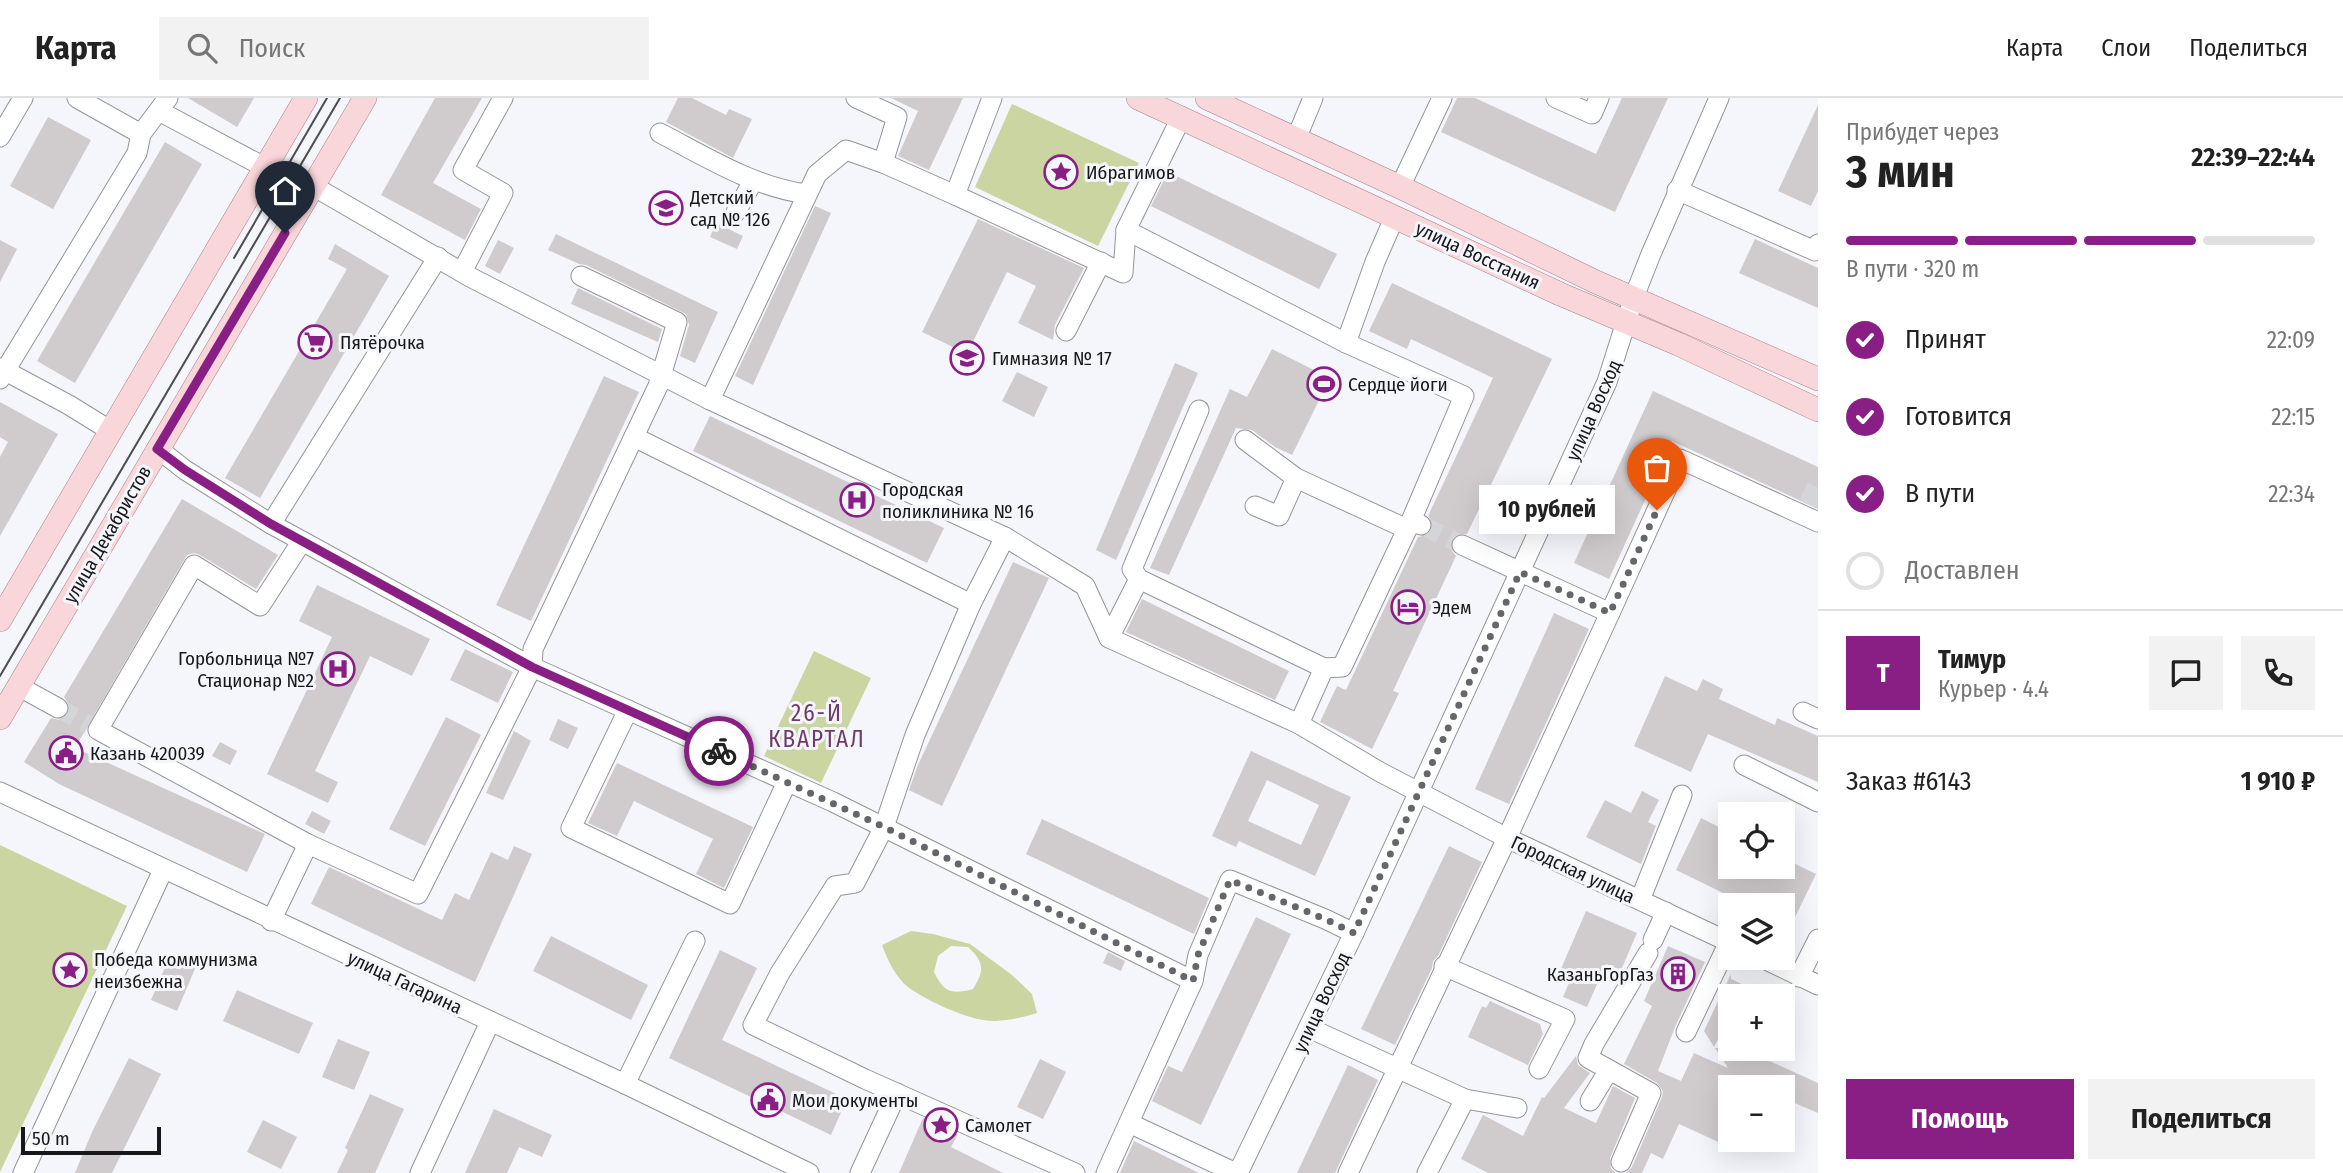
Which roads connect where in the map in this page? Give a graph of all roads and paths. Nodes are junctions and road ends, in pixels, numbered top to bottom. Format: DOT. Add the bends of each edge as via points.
graph roads {
  1 [pos="23,98"];
  2 [pos="77,98"];
  3 [pos="306,98"];
  4 [pos="365,98"];
  5 [pos="503,98"];
  6 [pos="856,98"];
  7 [pos="992,98"];
  8 [pos="1138,98"];
  9 [pos="1207,98"];
  10 [pos="1313,98"];
  11 [pos="1442,98"];
  12 [pos="1556,98"];
  13 [pos="1599,98"];
  14 [pos="1719,98"];
  15 [pos="164,104"];
  16 [pos="1181,118"];
  17 [pos="141,134"];
  18 [pos="660,134"];
  19 [pos="0,137"];
  20 [pos="1296,139"];
  21 [pos="883,163"];
  22 [pos="266,167"];
  23 [pos="753,181"];
  24 [pos="313,186"];
  25 [pos="1400,187"];
  26 [pos="1677,190"];
  27 [pos="806,194"];
  28 [pos="955,195"];
  29 [pos="736,212"];
  30 [pos="1395,216"];
  31 [pos="1126,230"];
  32 [pos="1817,250"];
  33 [pos="438,257"];
  34 [pos="1101,262"];
  35 [pos="462,272"];
  36 [pos="581,276"];
  37 [pos="1634,297"];
  38 [pos="1627,324"];
  39 [pos="1066,331"];
  40 [pos="1346,343"];
  41 [pos="1,372"];
  42 [pos="662,374"];
  43 [pos="1818,379"];
  44 [pos="710,400"];
  45 [pos="1818,410"];
  46 [pos="1199,411"];
  47 [pos="111,431"];
  48 [pos="634,437"];
  49 [pos="1245,440"];
  50 [pos="157,449"];
  51 [pos="1296,478"];
  52 [pos="1255,506"];
  53 [pos="1809,514"];
  54 [pos="271,524"];
  55 [pos="1414,526"];
  56 [pos="1005,537"];
  57 [pos="302,541"];
  58 [pos="1462,545"];
  59 [pos="1520,572"];
  60 [pos="1139,579"];
  61 [pos="971,604"];
  62 [pos="1610,613"];
  63 [pos="0,620"];
  64 [pos="1109,638"];
  65 [pos="532,667"];
  66 [pos="1324,667"];
  67 [pos="19,686"];
  68 [pos="58,708"];
  69 [pos="628,710"];
  70 [pos="0,718"];
  71 [pos="1299,724"];
  72 [pos="1744,765"];
  73 [pos="787,782"];
  74 [pos="0,792"];
  75 [pos="1418,792"];
  76 [pos="1682,795"];
  77 [pos="1818,802"];
  78 [pos="884,827"];
  79 [pos="1507,838"];
  80 [pos="308,844"];
  81 [pos="163,870"];
  82 [pos="1640,900"];
  83 [pos="1666,912"];
  84 [pos="271,921"];
  85 [pos="1354,933"];
  86 [pos="1718,936"];
  87 [pos="1818,939"];
  88 [pos="695,941"];
  89 [pos="1444,966"];
  90 [pos="1718,967"];
  91 [pos="1787,970"];
  92 [pos="1799,976"];
  93 [pos="1193,981"];
  94 [pos="1818,985"];
  95 [pos="490,1022"];
  96 [pos="1309,1028"];
  97 [pos="1686,1032"];
  98 [pos="1396,1068"];
  99 [pos="1539,1069"];
  100 [pos="1609,1070"];
  101 [pos="625,1084"];
  102 [pos="897,1093"];
  103 [pos="1465,1099"];
  104 [pos="1590,1101"];
  105 [pos="1517,1108"];
  106 [pos="1129,1123"];
  107 [pos="1621,1162"];
  108 [pos="1429,1168"];
  109 [pos="23,1173"];
  110 [pos="420,1173"];
  111 [pos="809,1173"];
  112 [pos="860,1173"];
  113 [pos="1075,1173"];
  114 [pos="1106,1173"];
  115 [pos="1237,1173"];
  116 [pos="1348,1173"];
  117 [pos="1450,1173"];
  1 -- 19 [label="street"];
  2 -- 17 [label="street"];
  3 -- 22 [label="main road"];
  4 -- 24 [label="main road, улица Декабристов"];
  5 -- 35 [label="street" via="463,170 503,193"];
  6 -- 21 [label="street" via="897,117"];
  7 -- 28 [label="street"];
  8 -- 16 [label="main road, улица Восстания"];
  9 -- 20 [label="main road, улица Восстания"];
  10 -- 20 [label="street"];
  11 -- 25 [label="street"];
  12 -- 13 [label="street" via="1592,114"];
  14 -- 26 [label="street, улица Восход"];
  15 -- 17 [label="street"];
  15 -- 22 [label="street"];
  16 -- 30 [label="main road, улица Восстания"];
  16 -- 31 [label="street"];
  17 -- 41 [label="street" via="137,153"];
  18 -- 23 [label="street"];
  20 -- 25 [label="main road, улица Восстания"];
  21 -- 27 [label="street" via="846,150 817,174"];
  21 -- 28 [label="street"];
  22 -- 47 [label="main road"];
  23 -- 27 [label="street"];
  23 -- 29 [label="street"];
  24 -- 33 [label="street"];
  24 -- 50 [label="main road, улица Декабристов"];
  25 -- 37 [label="main road, улица Восстания"];
  26 -- 32 [label="street"];
  26 -- 37 [label="street, улица Восход"];
  27 -- 44 [label="street"];
  28 -- 34 [label="street"];
  30 -- 38 [label="main road, улица Восстания"];
  30 -- 40 [label="street"];
  31 -- 34 [label="street" via="1123,273"];
  31 -- 40 [label="street"];
  33 -- 35 [label="street"];
  33 -- 54 [label="street"];
  34 -- 39 [label="street"];
  35 -- 42 [label="street"];
  36 -- 42 [label="street" via="677,321"];
  37 -- 38 [label="street, улица Восход"];
  37 -- 43 [label="main road, улица Восстания"];
  38 -- 45 [label="main road, улица Восстания"];
  38 -- 59 [label="street, улица Восход" via="1607,383"];
  40 -- 55 [label="street" via="1464,396"];
  41 -- 47 [label="street"];
  42 -- 44 [label="street"];
  42 -- 48 [label="street"];
  44 -- 56 [label="street"];
  46 -- 60 [label="street" via="1132,569"];
  47 -- 63 [label="main road"];
  48 -- 61 [label="street"];
  48 -- 65 [label="street" via="533,649"];
  49 -- 51 [label="street"];
  50 -- 54 [label="street"];
  50 -- 67 [label="main road, улица Декабристов"];
  51 -- 52 [label="street" via="1279,516"];
  51 -- 55 [label="street"];
  53 -- 62 [label="street" via="1680,459"];
  54 -- 57 [label="street"];
  55 -- 66 [label="street" via="1342,667"];
  56 -- 61 [label="street"];
  56 -- 64 [label="street" via="1085,586"];
  57 -- 65 [label="street"];
  57 -- 80 [label="street" via="260,606 194,565 94,728"];
  58 -- 59 [label="street"];
  59 -- 62 [label="street"];
  59 -- 75 [label="street, улица Восход"];
  60 -- 64 [label="street"];
  60 -- 66 [label="street"];
  61 -- 78 [label="street" via="915,735"];
  62 -- 79 [label="street"];
  64 -- 71 [label="street, Городская улица"];
  65 -- 69 [label="street"];
  65 -- 80 [label="street" via="418,894"];
  66 -- 71 [label="street"];
  67 -- 68 [label="street"];
  67 -- 70 [label="main road, улица Декабристов"];
  69 -- 73 [label="street"];
  69 -- 73 [label="street" via="571,828 730,904"];
  71 -- 75 [label="street, Городская улица"];
  72 -- 77 [label="street"];
  73 -- 78 [label="street"];
  74 -- 81 [label="street, улица Гагарина"];
  75 -- 79 [label="street, Городская улица"];
  75 -- 85 [label="street, улица Восход"];
  76 -- 82 [label="street"];
  78 -- 93 [label="street"];
  78 -- 102 [label="street" via="855,883 835,886 752,1025"];
  79 -- 82 [label="street, Городская улица"];
  79 -- 89 [label="street"];
  80 -- 84 [label="street"];
  81 -- 84 [label="street, улица Гагарина"];
  81 -- 109 [label="street"];
  82 -- 83 [label="street, Городская улица"];
  83 -- 86 [label="street, Городская улица"];
  83 -- 100 [label="street" via="1588,1058"];
  84 -- 95 [label="street, улица Гагарина"];
  85 -- 93 [label="street" via="1230,880 1198,955"];
  85 -- 96 [label="street, улица Восход"];
  87 -- 92 [label="street"];
  88 -- 101 [label="street"];
  89 -- 98 [label="street"];
  89 -- 99 [label="street" via="1565,1019"];
  90 -- 97 [label="street"];
  91 -- 92 [label="street"];
  92 -- 94 [label="street"];
  93 -- 106 [label="street"];
  95 -- 101 [label="street, улица Гагарина"];
  95 -- 110 [label="street"];
  96 -- 98 [label="street"];
  96 -- 115 [label="street, улица Восход"];
  98 -- 103 [label="street"];
  98 -- 116 [label="street"];
  100 -- 104 [label="street"];
  100 -- 107 [label="street" via="1651,1093"];
  101 -- 111 [label="street, улица Гагарина"];
  102 -- 112 [label="street"];
  102 -- 113 [label="street"];
  103 -- 105 [label="street"];
  103 -- 108 [label="street"];
  106 -- 114 [label="street"];
  106 -- 115 [label="street"];
  108 -- 117 [label="street"];
}
